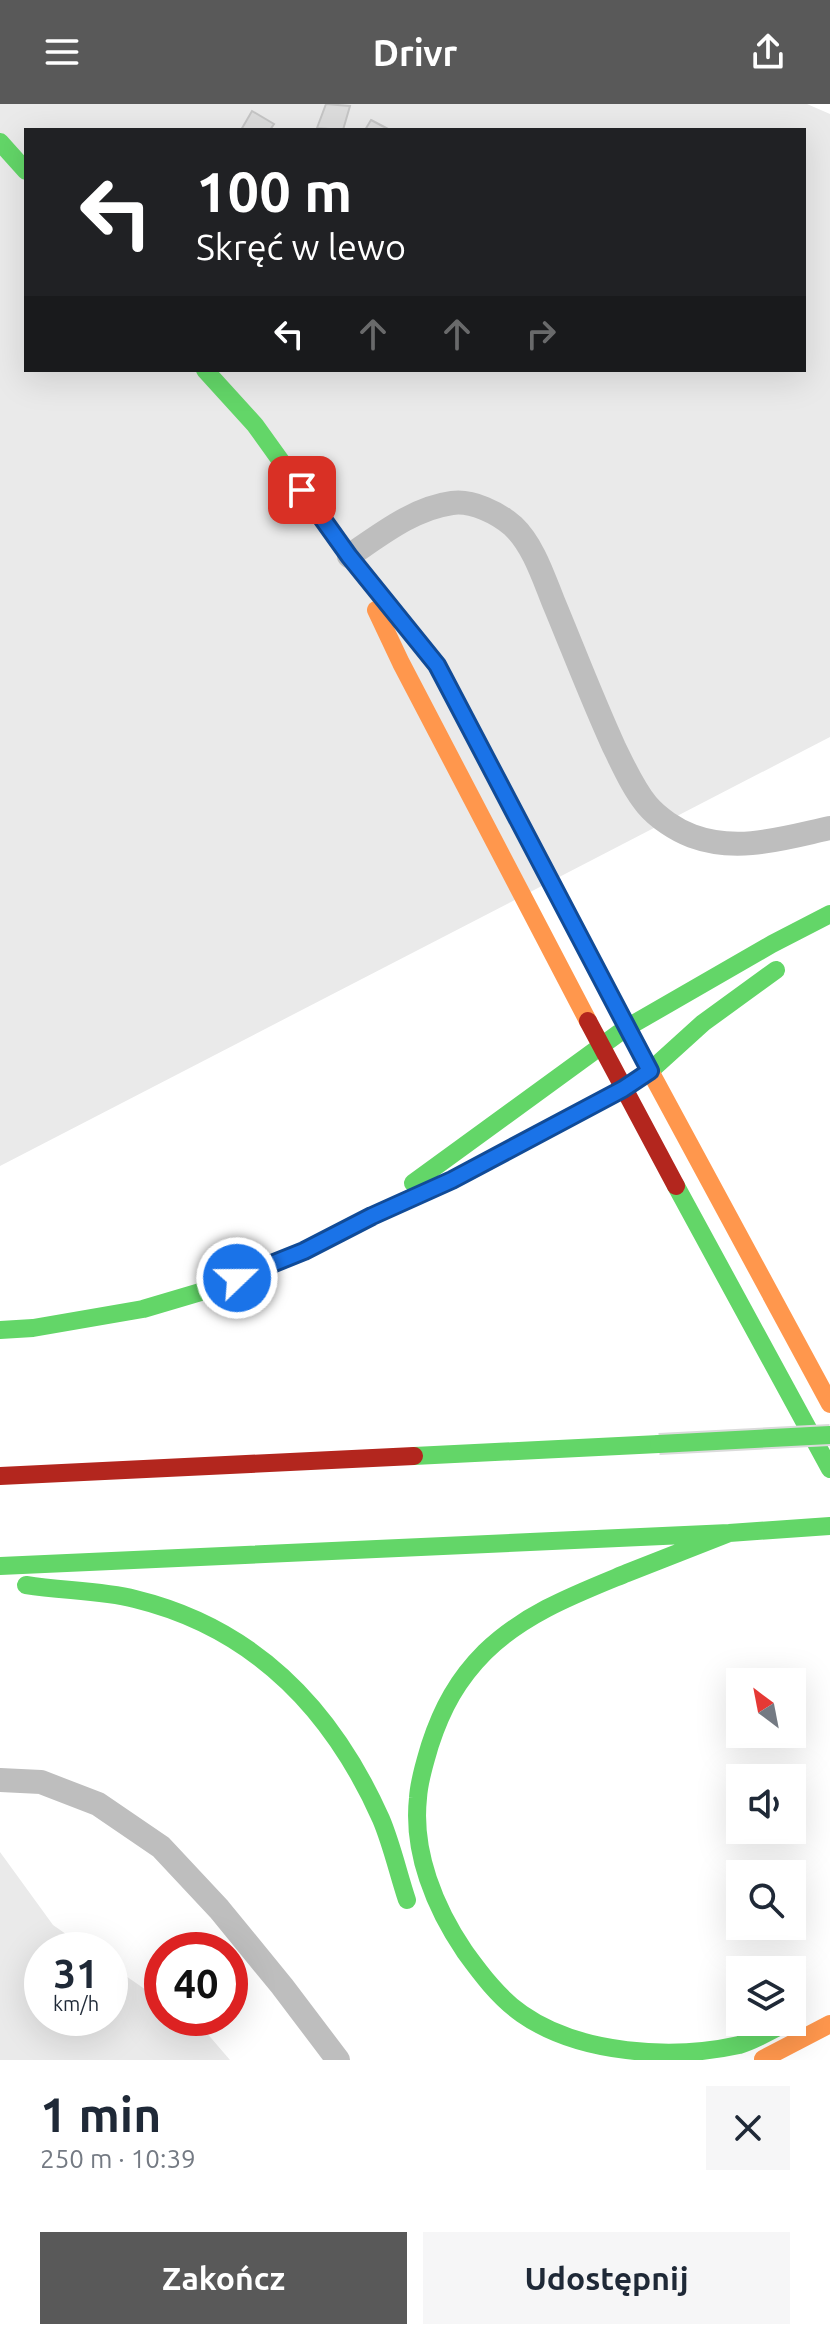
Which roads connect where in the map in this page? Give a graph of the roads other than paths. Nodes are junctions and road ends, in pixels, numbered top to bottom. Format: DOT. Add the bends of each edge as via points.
graph roads {
  1 [pos="0,142"];
  2 [pos="24,169"];
  3 [pos="207,372"];
  4 [pos="349,556"];
  5 [pos="830,828"];
  6 [pos="830,914"];
  7 [pos="787,962"];
  8 [pos="628,1027"];
  9 [pos="601,1045"];
  10 [pos="650,1071"];
  11 [pos="623,1089"];
  12 [pos="372,1216"];
  13 [pos="0,1330"];
  14 [pos="830,1404"];
  15 [pos="830,1435"];
  16 [pos="830,1469"];
  17 [pos="0,1476"];
  18 [pos="830,1526"];
  19 [pos="729,1533"];
  20 [pos="0,1566"];
  21 [pos="0,1582"];
  22 [pos="0,1780"];
  23 [pos="415,1920"];
  24 [pos="830,2024"];
  25 [pos="757,2036"];
  26 [pos="338,2060"];
  27 [pos="761,2060"];
  1 -- 2 [label="main road"];
  3 -- 4 [label="main road" via="255,425"];
  4 -- 5 [label="street" via="423,511 454,502 485,508 514,527 534,556 607,731 648,807 692,836 721,843 755,844"];
  4 -- 8 [label="main road" via="437,665"];
  4 -- 9 [label="main road"];
  6 -- 8 [label="main road"];
  7 -- 10 [label="main road" via="703,1023"];
  8 -- 9 [label="main road"];
  8 -- 10 [label="main road"];
  9 -- 11 [label="main road"];
  9 -- 12 [label="main road"];
  10 -- 11 [label="main road"];
  10 -- 14 [label="main road"];
  11 -- 12 [label="main road"];
  11 -- 16 [label="main road"];
  12 -- 13 [label="main road" via="214,1288 143,1309"];
  15 -- 17 [label="main road, bridge"];
  18 -- 19 [label="main road"];
  19 -- 20 [label="main road"];
  19 -- 25 [label="main road" via="530,1615 495,1642 457,1684 437,1723 417,1806 430,1885 447,1925 492,1989 524,2016 563,2036 613,2052 652,2057 707,2053"];
  21 -- 23 [label="main road" via="134,1598 197,1619 245,1646 292,1682 356,1766 382,1822"];
  22 -- 26 [label="street" via="41,1782 98,1804 161,1847 219,1909"];
  24 -- 27 [label="main road"];
}
